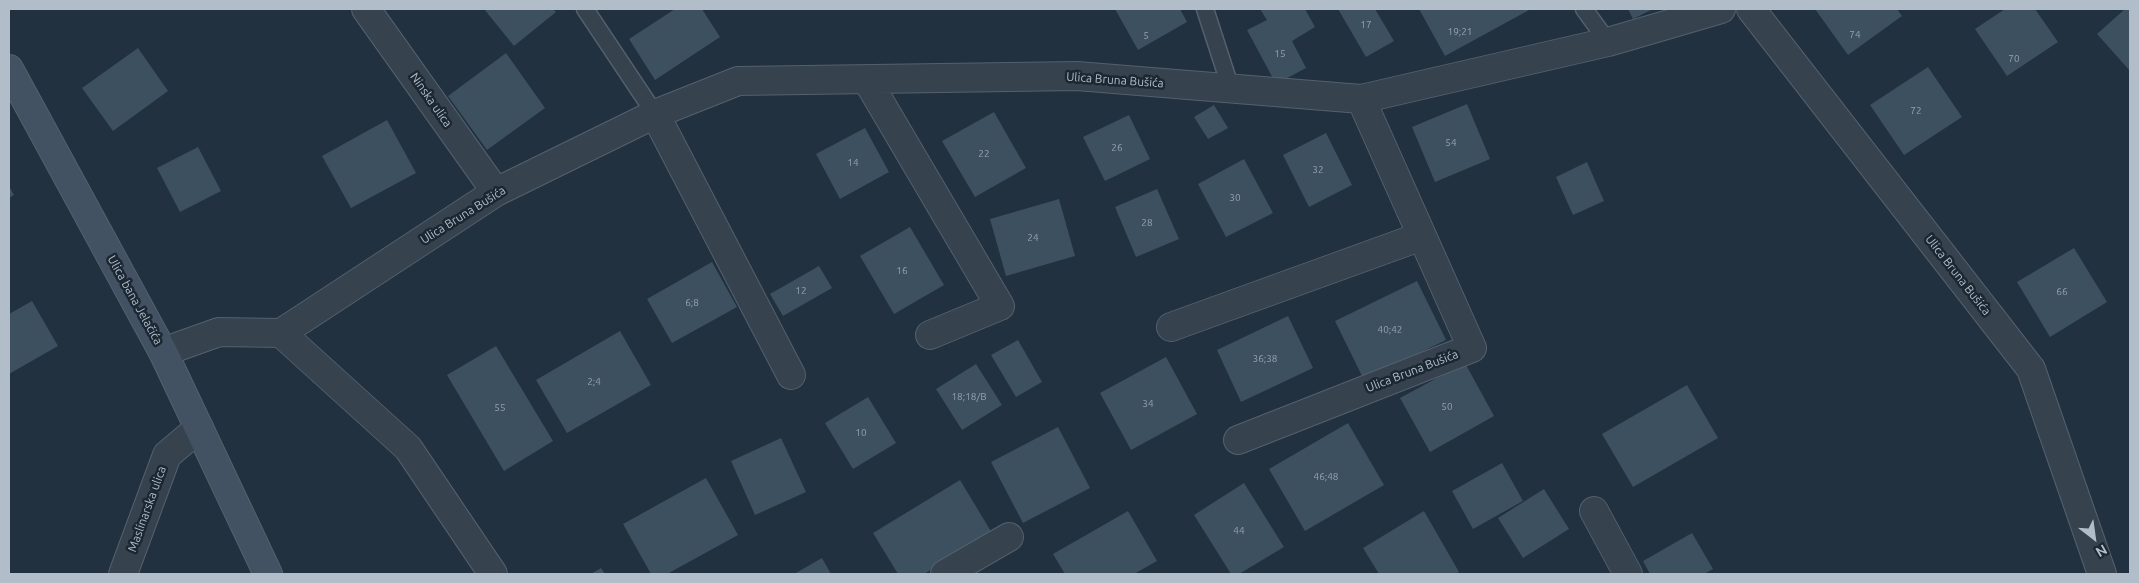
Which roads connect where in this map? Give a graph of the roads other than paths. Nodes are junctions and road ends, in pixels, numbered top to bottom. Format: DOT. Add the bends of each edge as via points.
graph roads {
  1 [pos="366,9"];
  2 [pos="585,9"];
  3 [pos="1205,9"];
  4 [pos="1584,9"];
  5 [pos="1721,9"];
  6 [pos="1751,9"];
  7 [pos="1608,42"];
  8 [pos="9,69"];
  9 [pos="867,80"];
  10 [pos="1231,89"];
  11 [pos="1361,99"];
  12 [pos="655,114"];
  13 [pos="496,192"];
  14 [pos="1422,236"];
  15 [pos="1171,327"];
  16 [pos="281,333"];
  17 [pos="930,335"];
  18 [pos="164,352"];
  19 [pos="791,375"];
  20 [pos="199,428"];
  21 [pos="1238,440"];
  22 [pos="1594,511"];
  23 [pos="1009,537"];
  24 [pos="123,574"];
  25 [pos="268,574"];
  26 [pos="493,574"];
  27 [pos="945,574"];
  28 [pos="1628,574"];
  29 [pos="2102,574"];
  1 -- 13 [label="street, Ninska ulica"];
  2 -- 12 [label="lane"];
  3 -- 10 [label="lane"];
  4 -- 7 [label="lane"];
  5 -- 7 [label="street, Ulica Bruna Bušića"];
  6 -- 29 [label="street, Ulica Bruna Bušića" via="2031,369"];
  7 -- 11 [label="street, Ulica Bruna Bušića"];
  8 -- 18 [label="main road, Ulica bana Jelačića"];
  9 -- 10 [label="street, Ulica Bruna Bušića" via="1077,76"];
  9 -- 12 [label="street, Ulica Bruna Bušića" via="738,81"];
  9 -- 17 [label="street" via="1000,306"];
  10 -- 11 [label="street, Ulica Bruna Bušića"];
  11 -- 14 [label="street, Ulica Bruna Bušića"];
  12 -- 13 [label="street, Ulica Bruna Bušića"];
  12 -- 19 [label="street"];
  13 -- 16 [label="street, Ulica Bruna Bušića"];
  14 -- 15 [label="street"];
  14 -- 21 [label="street, Ulica Bruna Bušića" via="1472,348"];
  16 -- 18 [label="street, Ulica bana Jelačića" via="219,332"];
  16 -- 26 [label="street" via="408,448"];
  18 -- 20 [label="main road"];
  20 -- 24 [label="street, Maslinarska ulica" via="166,455"];
  20 -- 25 [label="main road"];
  22 -- 28 [label="street"];
  23 -- 27 [label="street"];
}
